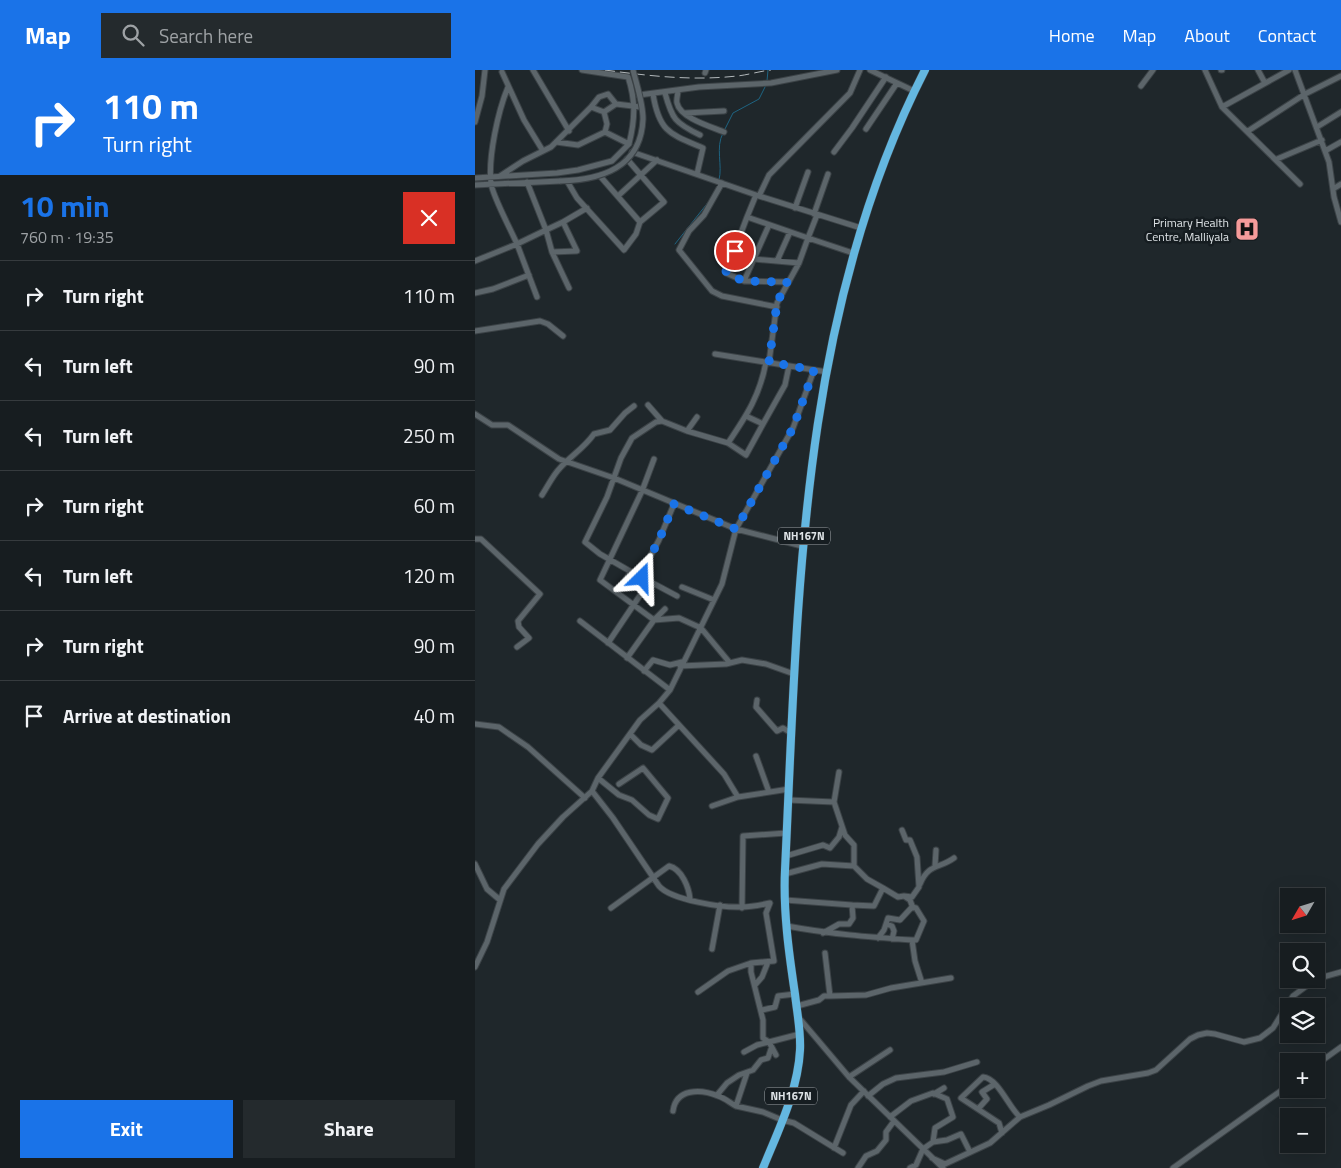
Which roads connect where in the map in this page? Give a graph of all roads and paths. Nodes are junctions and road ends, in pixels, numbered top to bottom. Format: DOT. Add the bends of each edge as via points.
graph roads {
  1 [pos="485,70"];
  2 [pos="533,70"];
  3 [pos="582,70"];
  4 [pos="633,70"];
  5 [pos="837,70"];
  6 [pos="860,70"];
  7 [pos="870,70"];
  8 [pos="925,70"];
  9 [pos="1205,70"];
  10 [pos="1258,70"];
  11 [pos="1289,70"];
  12 [pos="1295,70"];
  13 [pos="1151,71"];
  14 [pos="501,72"];
  15 [pos="1341,76"];
  16 [pos="885,78"];
  17 [pos="897,83"];
  18 [pos="1265,83"];
  19 [pos="1141,86"];
  20 [pos="508,87"];
  21 [pos="678,91"];
  22 [pos="915,91"];
  23 [pos="665,93"];
  24 [pos="653,94"];
  25 [pos="1305,94"];
  26 [pos="639,95"];
  27 [pos="615,104"];
  28 [pos="638,106"];
  29 [pos="591,107"];
  30 [pos="1222,107"];
  31 [pos="724,111"];
  32 [pos="604,112"];
  33 [pos="1341,112"];
  34 [pos="685,113"];
  35 [pos="475,122"];
  36 [pos="1317,127"];
  37 [pos="865,129"];
  38 [pos="569,131"];
  39 [pos="1249,131"];
  40 [pos="605,132"];
  41 [pos="725,132"];
  42 [pos="700,135"];
  43 [pos="1322,140"];
  44 [pos="556,142"];
  45 [pos="1341,142"];
  46 [pos="629,144"];
  47 [pos="543,151"];
  48 [pos="1325,151"];
  49 [pos="632,152"];
  50 [pos="834,152"];
  51 [pos="627,159"];
  52 [pos="1277,159"];
  53 [pos="657,160"];
  54 [pos="808,172"];
  55 [pos="697,174"];
  56 [pos="828,174"];
  57 [pos="641,175"];
  58 [pos="499,176"];
  59 [pos="600,176"];
  60 [pos="491,177"];
  61 [pos="475,178"];
  62 [pos="567,181"];
  63 [pos="527,182"];
  64 [pos="722,183"];
  65 [pos="491,184"];
  66 [pos="1300,184"];
  67 [pos="1341,184"];
  68 [pos="475,185"];
  69 [pos="1333,189"];
  70 [pos="618,196"];
  71 [pos="757,196"];
  72 [pos="587,208"];
  73 [pos="795,208"];
  74 [pos="815,214"];
  75 [pos="747,217"];
  76 [pos="563,222"];
  77 [pos="640,222"];
  78 [pos="1341,222"];
  79 [pos="769,225"];
  80 [pos="861,228"];
  81 [pos="546,230"];
  82 [pos="790,232"];
  83 [pos="808,238"];
  84 [pos="517,244"];
  85 [pos="552,252"];
  86 [pos="853,253"];
  87 [pos="754,259"];
  88 [pos="475,261"];
  89 [pos="777,261"];
  90 [pos="799,263"];
  91 [pos="529,274"];
  92 [pos="744,281"];
  93 [pos="787,282"];
  94 [pos="569,288"];
  95 [pos="475,293"];
  96 [pos="537,297"];
  97 [pos="777,307"];
  98 [pos="475,331"];
  99 [pos="563,336"];
  100 [pos="715,354"];
  101 [pos="768,362"];
  102 [pos="789,366"];
  103 [pos="814,370"];
  104 [pos="827,372"];
  105 [pos="648,405"];
  106 [pos="634,406"];
  107 [pos="475,414"];
  108 [pos="746,416"];
  109 [pos="697,417"];
  110 [pos="662,421"];
  111 [pos="763,424"];
  112 [pos="687,431"];
  113 [pos="728,443"];
  114 [pos="654,459"];
  115 [pos="567,462"];
  116 [pos="614,478"];
  117 [pos="642,491"];
  118 [pos="542,495"];
  119 [pos="674,504"];
  120 [pos="736,529"];
  121 [pos="475,539"];
  122 [pos="803,546"];
  123 [pos="609,560"];
  124 [pos="631,572"];
  125 [pos="642,578"];
  126 [pos="649,582"];
  127 [pos="682,587"];
  128 [pos="617,591"];
  129 [pos="677,596"];
  130 [pos="714,600"];
  131 [pos="634,605"];
  132 [pos="665,609"];
  133 [pos="654,620"];
  134 [pos="580,621"];
  135 [pos="701,628"];
  136 [pos="608,643"];
  137 [pos="517,646"];
  138 [pos="627,658"];
  139 [pos="730,663"];
  140 [pos="681,664"];
  141 [pos="644,671"];
  142 [pos="794,674"];
  143 [pos="670,690"];
  144 [pos="757,700"];
  145 [pos="659,703"];
  146 [pos="475,724"];
  147 [pos="679,725"];
  148 [pos="791,733"];
  149 [pos="630,734"];
  150 [pos="756,756"];
  151 [pos="839,772"];
  152 [pos="598,778"];
  153 [pos="619,784"];
  154 [pos="789,789"];
  155 [pos="592,791"];
  156 [pos="769,792"];
  157 [pos="738,797"];
  158 [pos="585,798"];
  159 [pos="788,800"];
  160 [pos="834,802"];
  161 [pos="712,806"];
  162 [pos="842,827"];
  163 [pos="902,830"];
  164 [pos="786,833"];
  165 [pos="936,850"];
  166 [pos="786,856"];
  167 [pos="954,858"];
  168 [pos="475,864"];
  169 [pos="854,866"];
  170 [pos="935,866"];
  171 [pos="785,874"];
  172 [pos="653,877"];
  173 [pos="919,887"];
  174 [pos="883,888"];
  175 [pos="904,896"];
  176 [pos="690,899"];
  177 [pos="500,900"];
  178 [pos="785,900"];
  179 [pos="720,905"];
  180 [pos="852,905"];
  181 [pos="611,908"];
  182 [pos="742,908"];
  183 [pos="913,908"];
  184 [pos="886,924"];
  185 [pos="787,926"];
  186 [pos="823,933"];
  187 [pos="877,938"];
  188 [pos="892,939"];
  189 [pos="912,940"];
  190 [pos="712,949"];
  191 [pos="825,953"];
  192 [pos="767,962"];
  193 [pos="751,963"];
  194 [pos="475,967"];
  195 [pos="1341,972"];
  196 [pos="1325,976"];
  197 [pos="951,978"];
  198 [pos="922,983"];
  199 [pos="755,985"];
  200 [pos="1304,988"];
  201 [pos="698,992"];
  202 [pos="795,994"];
  203 [pos="830,996"];
  204 [pos="797,1006"];
  205 [pos="762,1010"];
  206 [pos="800,1019"];
  207 [pos="800,1034"];
  208 [pos="769,1042"];
  209 [pos="1341,1047"];
  210 [pos="771,1049"];
  211 [pos="889,1050"];
  212 [pos="744,1052"];
  213 [pos="776,1056"];
  214 [pos="1325,1059"];
  215 [pos="977,1062"];
  216 [pos="747,1073"];
  217 [pos="849,1076"];
  218 [pos="995,1084"];
  219 [pos="944,1088"];
  220 [pos="1280,1091"];
  221 [pos="866,1093"];
  222 [pos="934,1094"];
  223 [pos="717,1095"];
  224 [pos="736,1106"];
  225 [pos="978,1109"];
  226 [pos="673,1111"];
  227 [pos="991,1116"];
  228 [pos="1020,1117"];
  229 [pos="892,1119"];
  230 [pos="782,1120"];
  231 [pos="992,1125"];
  232 [pos="1002,1133"];
  233 [pos="933,1142"];
  234 [pos="834,1148"];
  235 [pos="923,1150"];
  236 [pos="970,1152"];
  237 [pos="843,1153"];
  238 [pos="933,1158"];
  239 [pos="763,1168"];
  240 [pos="858,1168"];
  241 [pos="911,1168"];
  242 [pos="943,1168"];
  243 [pos="1173,1168"];
  1 -- 35 [label="street"];
  2 -- 38 [label="street"];
  3 -- 28 [label="street" via="628,77"];
  4 -- 26 [label="street, bridge"];
  5 -- 21 [label="street" via="771,83"];
  6 -- 71 [label="street" via="850,93 769,175"];
  7 -- 16 [label="street"];
  8 -- 22 [label="highway, NH167N"];
  9 -- 30 [label="street"];
  10 -- 18 [label="street"];
  11 -- 18 [label="street"];
  12 -- 25 [label="street"];
  13 -- 19 [label="street"];
  14 -- 20 [label="street"];
  15 -- 25 [label="street"];
  16 -- 17 [label="street"];
  16 -- 50 [label="street"];
  17 -- 22 [label="street"];
  17 -- 37 [label="street"];
  18 -- 30 [label="street"];
  20 -- 47 [label="street"];
  20 -- 60 [label="street" via="493,146"];
  21 -- 23 [label="street"];
  21 -- 34 [label="street" via="677,104"];
  22 -- 80 [label="highway, NH167N" via="883,163"];
  23 -- 24 [label="street"];
  23 -- 42 [label="street" via="675,121"];
  24 -- 26 [label="street"];
  24 -- 55 [label="street" via="656,114 666,130 703,148"];
  25 -- 36 [label="street"];
  25 -- 39 [label="street"];
  26 -- 28 [label="street, bridge"];
  27 -- 28 [label="street"];
  27 -- 29 [label="street" via="609,94 599,97"];
  27 -- 32 [label="street"];
  28 -- 46 [label="street"];
  28 -- 49 [label="street, bridge" via="643,120 637,146"];
  29 -- 32 [label="street"];
  29 -- 38 [label="street"];
  30 -- 39 [label="street"];
  31 -- 34 [label="street"];
  32 -- 40 [label="street"];
  33 -- 36 [label="street"];
  34 -- 41 [label="street" via="693,120"];
  36 -- 43 [label="street"];
  38 -- 44 [label="street"];
  39 -- 52 [label="street"];
  40 -- 44 [label="street" via="578,145"];
  40 -- 46 [label="street"];
  43 -- 48 [label="street"];
  43 -- 52 [label="street"];
  44 -- 47 [label="street"];
  45 -- 48 [label="street"];
  46 -- 58 [label="street" via="612,161 578,170"];
  47 -- 58 [label="street"];
  48 -- 69 [label="street"];
  49 -- 51 [label="street, bridge"];
  49 -- 53 [label="street"];
  51 -- 57 [label="street"];
  51 -- 59 [label="street, bridge"];
  52 -- 66 [label="street"];
  53 -- 55 [label="street"];
  53 -- 57 [label="street"];
  54 -- 73 [label="street"];
  55 -- 64 [label="street"];
  56 -- 74 [label="street"];
  57 -- 70 [label="street"];
  57 -- 77 [label="street" via="664,202"];
  58 -- 60 [label="street"];
  59 -- 62 [label="street, bridge"];
  59 -- 70 [label="street"];
  60 -- 61 [label="street"];
  60 -- 65 [label="street"];
  62 -- 63 [label="street, bridge"];
  62 -- 72 [label="street"];
  63 -- 65 [label="street"];
  63 -- 81 [label="street"];
  64 -- 71 [label="street"];
  64 -- 97 [label="street" via="705,215 689,231 679,250 712,291"];
  65 -- 68 [label="street"];
  65 -- 84 [label="street"];
  67 -- 69 [label="street"];
  69 -- 78 [label="street"];
  70 -- 77 [label="street"];
  71 -- 73 [label="street"];
  71 -- 75 [label="street"];
  72 -- 76 [label="street"];
  72 -- 77 [label="street" via="624,250 637,234"];
  73 -- 74 [label="street"];
  74 -- 80 [label="street"];
  74 -- 83 [label="street"];
  75 -- 79 [label="street"];
  75 -- 92 [label="street" via="726,272"];
  76 -- 81 [label="street"];
  76 -- 85 [label="street" via="577,252"];
  79 -- 82 [label="street"];
  79 -- 87 [label="street"];
  80 -- 86 [label="highway, NH167N"];
  81 -- 84 [label="street"];
  81 -- 85 [label="street"];
  82 -- 83 [label="street"];
  82 -- 89 [label="street"];
  83 -- 86 [label="street"];
  83 -- 90 [label="street"];
  84 -- 88 [label="street"];
  84 -- 91 [label="street"];
  85 -- 94 [label="street"];
  86 -- 104 [label="highway, NH167N"];
  87 -- 89 [label="street"];
  87 -- 92 [label="street"];
  89 -- 90 [label="street"];
  90 -- 93 [label="street"];
  91 -- 95 [label="street"];
  91 -- 96 [label="street"];
  92 -- 93 [label="street"];
  93 -- 97 [label="street"];
  97 -- 101 [label="street"];
  98 -- 99 [label="street" via="540,322"];
  100 -- 101 [label="street"];
  101 -- 102 [label="street"];
  101 -- 108 [label="street" via="762,384"];
  102 -- 103 [label="street"];
  102 -- 111 [label="street" via="785,385"];
  103 -- 104 [label="street"];
  103 -- 120 [label="street" via="793,428"];
  104 -- 122 [label="highway, NH167N"];
  105 -- 110 [label="street"];
  106 -- 115 [label="street" via="610,430 594,434 585,447"];
  107 -- 115 [label="street" via="492,426 508,425 559,460"];
  108 -- 111 [label="street"];
  108 -- 113 [label="street"];
  109 -- 112 [label="street"];
  110 -- 112 [label="street"];
  110 -- 116 [label="street" via="632,438"];
  111 -- 113 [label="street" via="746,455"];
  112 -- 113 [label="street"];
  114 -- 117 [label="street"];
  115 -- 116 [label="street"];
  115 -- 118 [label="street" via="557,471"];
  116 -- 117 [label="street"];
  116 -- 123 [label="street" via="585,542"];
  117 -- 119 [label="street"];
  117 -- 123 [label="street"];
  119 -- 120 [label="street"];
  119 -- 125 [label="street"];
  120 -- 122 [label="street"];
  120 -- 130 [label="street" via="722,584"];
  121 -- 137 [label="street" via="481,539 540,594 518,621 529,638"];
  122 -- 142 [label="highway, NH167N"];
  123 -- 124 [label="street"];
  123 -- 128 [label="street" via="600,580"];
  124 -- 125 [label="street"];
  124 -- 128 [label="street"];
  125 -- 126 [label="street"];
  126 -- 129 [label="street"];
  126 -- 131 [label="street"];
  127 -- 130 [label="street"];
  128 -- 131 [label="street"];
  130 -- 135 [label="street"];
  131 -- 133 [label="street"];
  131 -- 136 [label="street"];
  132 -- 133 [label="street"];
  133 -- 135 [label="street" via="679,618"];
  133 -- 138 [label="street"];
  134 -- 136 [label="street"];
  135 -- 139 [label="street"];
  135 -- 140 [label="street"];
  136 -- 138 [label="street"];
  138 -- 141 [label="street"];
  139 -- 140 [label="street"];
  139 -- 142 [label="street" via="742,660 766,664"];
  140 -- 141 [label="street" via="670,666 653,660"];
  140 -- 143 [label="street"];
  141 -- 143 [label="street"];
  142 -- 148 [label="highway, NH167N"];
  143 -- 145 [label="street"];
  144 -- 148 [label="street" via="756,707 777,731 783,728"];
  145 -- 147 [label="street"];
  145 -- 149 [label="street"];
  146 -- 158 [label="street" via="496,726 509,734"];
  147 -- 149 [label="street" via="652,750 643,747"];
  147 -- 157 [label="street" via="724,774"];
  148 -- 154 [label="highway, NH167N"];
  149 -- 152 [label="street"];
  150 -- 156 [label="street"];
  151 -- 160 [label="street"];
  152 -- 153 [label="street" via="658,819 668,798 643,768"];
  152 -- 155 [label="street"];
  154 -- 156 [label="street"];
  154 -- 159 [label="highway, NH167N"];
  155 -- 158 [label="street"];
  155 -- 172 [label="street"];
  156 -- 157 [label="street"];
  157 -- 161 [label="street"];
  158 -- 177 [label="street" via="538,844 504,888"];
  159 -- 160 [label="street"];
  159 -- 164 [label="highway, NH167N"];
  160 -- 162 [label="street"];
  162 -- 166 [label="street" via="834,846 823,845"];
  162 -- 169 [label="street" via="854,845"];
  163 -- 173 [label="street" via="917,857"];
  164 -- 166 [label="highway, NH167N"];
  164 -- 182 [label="street" via="743,836"];
  165 -- 170 [label="street"];
  166 -- 171 [label="highway, NH167N"];
  167 -- 170 [label="street"];
  168 -- 177 [label="street" via="487,889"];
  169 -- 171 [label="street" via="822,864"];
  169 -- 174 [label="street"];
  170 -- 173 [label="street" via="924,876"];
  171 -- 178 [label="highway, NH167N"];
  172 -- 176 [label="street" via="667,893"];
  172 -- 176 [label="street" via="673,866 687,884"];
  172 -- 181 [label="street"];
  173 -- 175 [label="street" via="912,896"];
  174 -- 175 [label="street" via="899,898"];
  174 -- 180 [label="street" via="874,906"];
  175 -- 183 [label="street"];
  176 -- 179 [label="street"];
  177 -- 194 [label="street" via="487,942"];
  178 -- 180 [label="street"];
  178 -- 185 [label="highway, NH167N"];
  179 -- 182 [label="street"];
  179 -- 190 [label="street"];
  180 -- 186 [label="street" via="853,918 849,924 839,924"];
  182 -- 192 [label="street" via="770,903 766,914 774,961"];
  183 -- 184 [label="street" via="900,920 888,918"];
  183 -- 189 [label="street" via="920,912 923,921 918,939"];
  184 -- 187 [label="street"];
  184 -- 188 [label="street" via="894,931"];
  185 -- 186 [label="street"];
  185 -- 202 [label="highway, NH167N"];
  186 -- 187 [label="street"];
  187 -- 188 [label="street"];
  188 -- 189 [label="street"];
  189 -- 198 [label="street"];
  191 -- 203 [label="street"];
  192 -- 193 [label="street"];
  192 -- 199 [label="street" via="762,977"];
  193 -- 199 [label="street"];
  193 -- 201 [label="street" via="728,971"];
  195 -- 196 [label="street"];
  197 -- 198 [label="street"];
  198 -- 203 [label="street" via="866,995"];
  199 -- 205 [label="street"];
  200 -- 228 [label="street" via="1293,996 1276,1024 1260,1038 1244,1042 1215,1034 1198,1035 1156,1070 1094,1083"];
  202 -- 204 [label="highway, NH167N"];
  202 -- 205 [label="street" via="778,996 775,1007"];
  203 -- 204 [label="street"];
  204 -- 206 [label="highway, NH167N"];
  205 -- 208 [label="street" via="763,1038"];
  206 -- 207 [label="highway, NH167N"];
  206 -- 217 [label="street"];
  207 -- 208 [label="street"];
  207 -- 230 [label="highway, NH167N" via="797,1072"];
  208 -- 210 [label="street"];
  208 -- 212 [label="street" via="757,1044"];
  209 -- 214 [label="street"];
  210 -- 213 [label="street"];
  210 -- 216 [label="street" via="768,1058"];
  211 -- 217 [label="street"];
  215 -- 221 [label="street" via="944,1072 896,1078"];
  216 -- 223 [label="street" via="727,1083"];
  216 -- 224 [label="street"];
  217 -- 221 [label="street"];
  218 -- 225 [label="street" via="982,1092 987,1099"];
  218 -- 225 [label="street" via="983,1076 961,1098"];
  218 -- 228 [label="street"];
  219 -- 222 [label="street"];
  220 -- 243 [label="street"];
  221 -- 229 [label="street"];
  221 -- 234 [label="street" via="851,1105"];
  222 -- 229 [label="street" via="911,1101"];
  222 -- 233 [label="street" via="947,1099 953,1117 935,1128"];
  223 -- 224 [label="street"];
  223 -- 226 [label="street" via="701,1092 682,1094 674,1103"];
  224 -- 230 [label="street"];
  225 -- 227 [label="street"];
  227 -- 231 [label="street"];
  227 -- 232 [label="street" via="999,1123"];
  228 -- 232 [label="street"];
  229 -- 235 [label="street"];
  229 -- 240 [label="street" via="886,1140 877,1151 866,1156"];
  230 -- 234 [label="street" via="794,1123"];
  230 -- 239 [label="highway, NH167N"];
  232 -- 236 [label="street"];
  233 -- 235 [label="street"];
  233 -- 236 [label="street" via="961,1134"];
  234 -- 237 [label="street"];
  235 -- 238 [label="street"];
  235 -- 241 [label="street"];
  236 -- 238 [label="street" via="945,1164"];
  238 -- 242 [label="street"];
}
